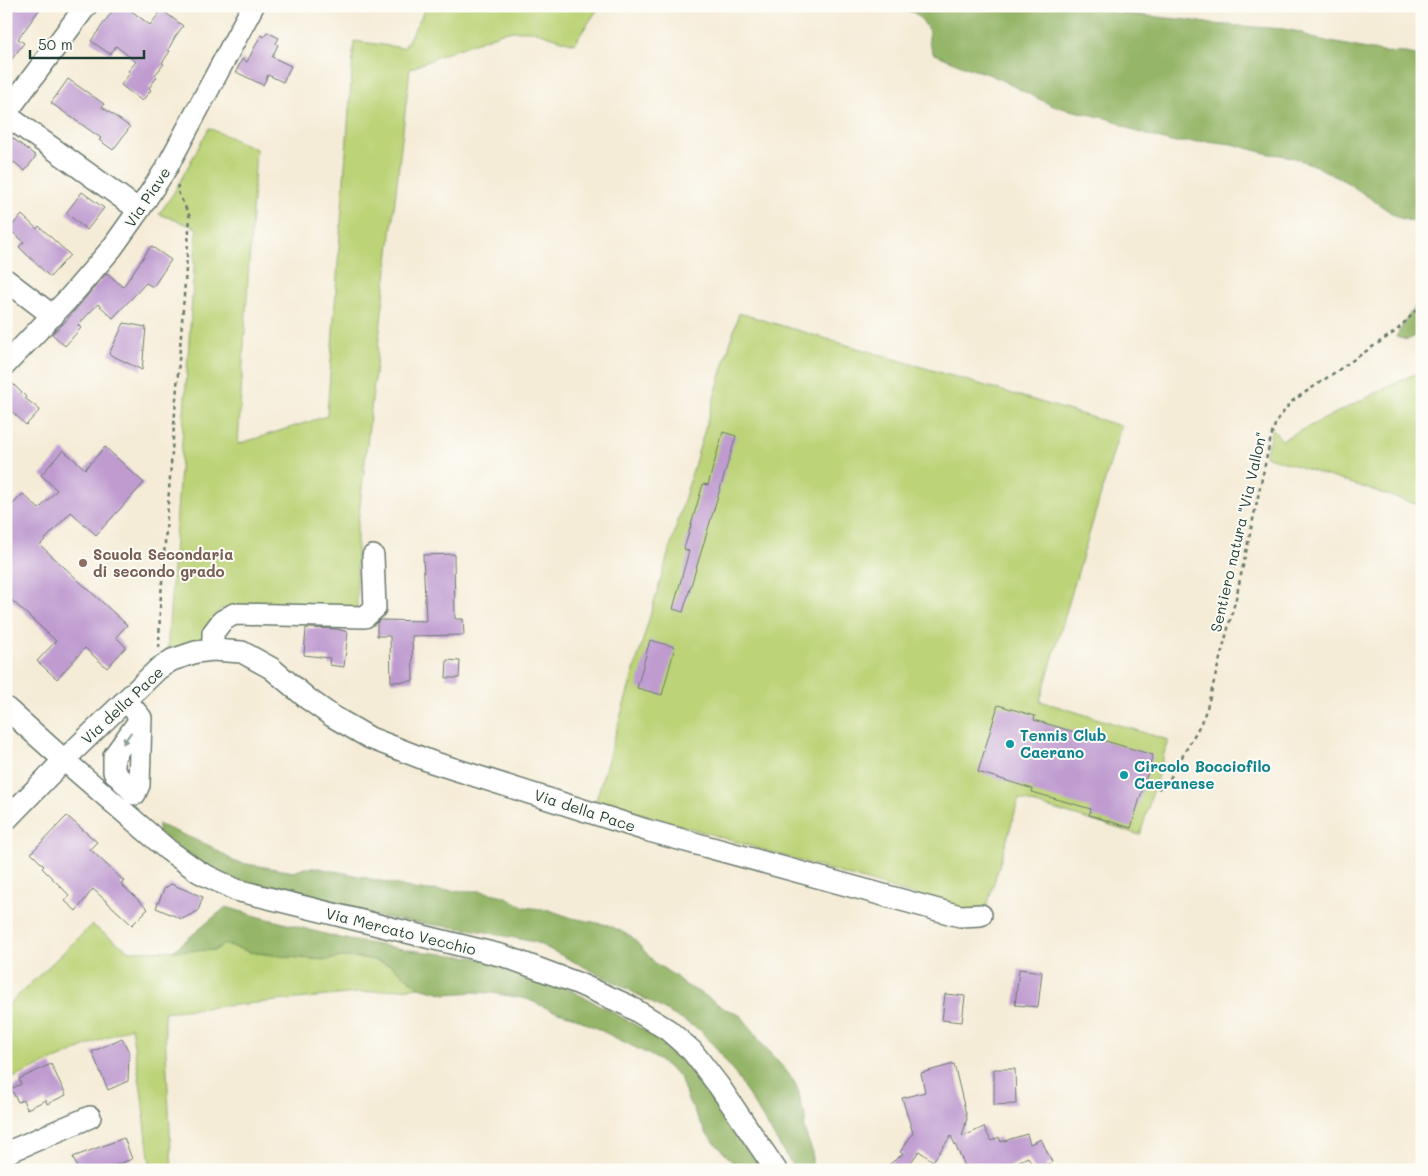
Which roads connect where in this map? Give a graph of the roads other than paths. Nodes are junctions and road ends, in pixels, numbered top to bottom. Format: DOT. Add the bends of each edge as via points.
graph roads {
  1 [pos="86,6"];
  2 [pos="253,6"];
  3 [pos="6,114"];
  4 [pos="139,210"];
  5 [pos="6,280"];
  6 [pos="53,316"];
  7 [pos="6,364"];
  8 [pos="373,556"];
  9 [pos="213,650"];
  10 [pos="126,700"];
  11 [pos="6,708"];
  12 [pos="141,718"];
  13 [pos="64,760"];
  14 [pos="6,820"];
  15 [pos="981,914"];
  16 [pos="90,1117"];
  17 [pos="6,1153"];
  18 [pos="776,1170"];
  1 -- 3 [label="street"];
  2 -- 4 [label="street, Via Piave" via="167,167"];
  3 -- 4 [label="street"];
  4 -- 6 [label="street, Via Piave" via="112,248"];
  5 -- 6 [label="street"];
  6 -- 7 [label="street, Via Piave"];
  8 -- 9 [label="street" via="375,608 365,617 234,614 222,621 214,633"];
  9 -- 10 [label="street, Via della Pace" via="172,660"];
  9 -- 15 [label="street, Via della Pace" via="242,652 271,668 332,716 370,738 432,762 646,830 960,916"];
  10 -- 12 [label="street, one-way"];
  10 -- 13 [label="street, Via della Pace"];
  11 -- 13 [label="street, Via Mercato Vecchio"];
  13 -- 14 [label="street, Via della Pace"];
  13 -- 18 [label="street, Via Mercato Vecchio" via="168,850 199,872 236,890 504,956 627,1005 668,1030 692,1051"];
  16 -- 17 [label="street"];
}
